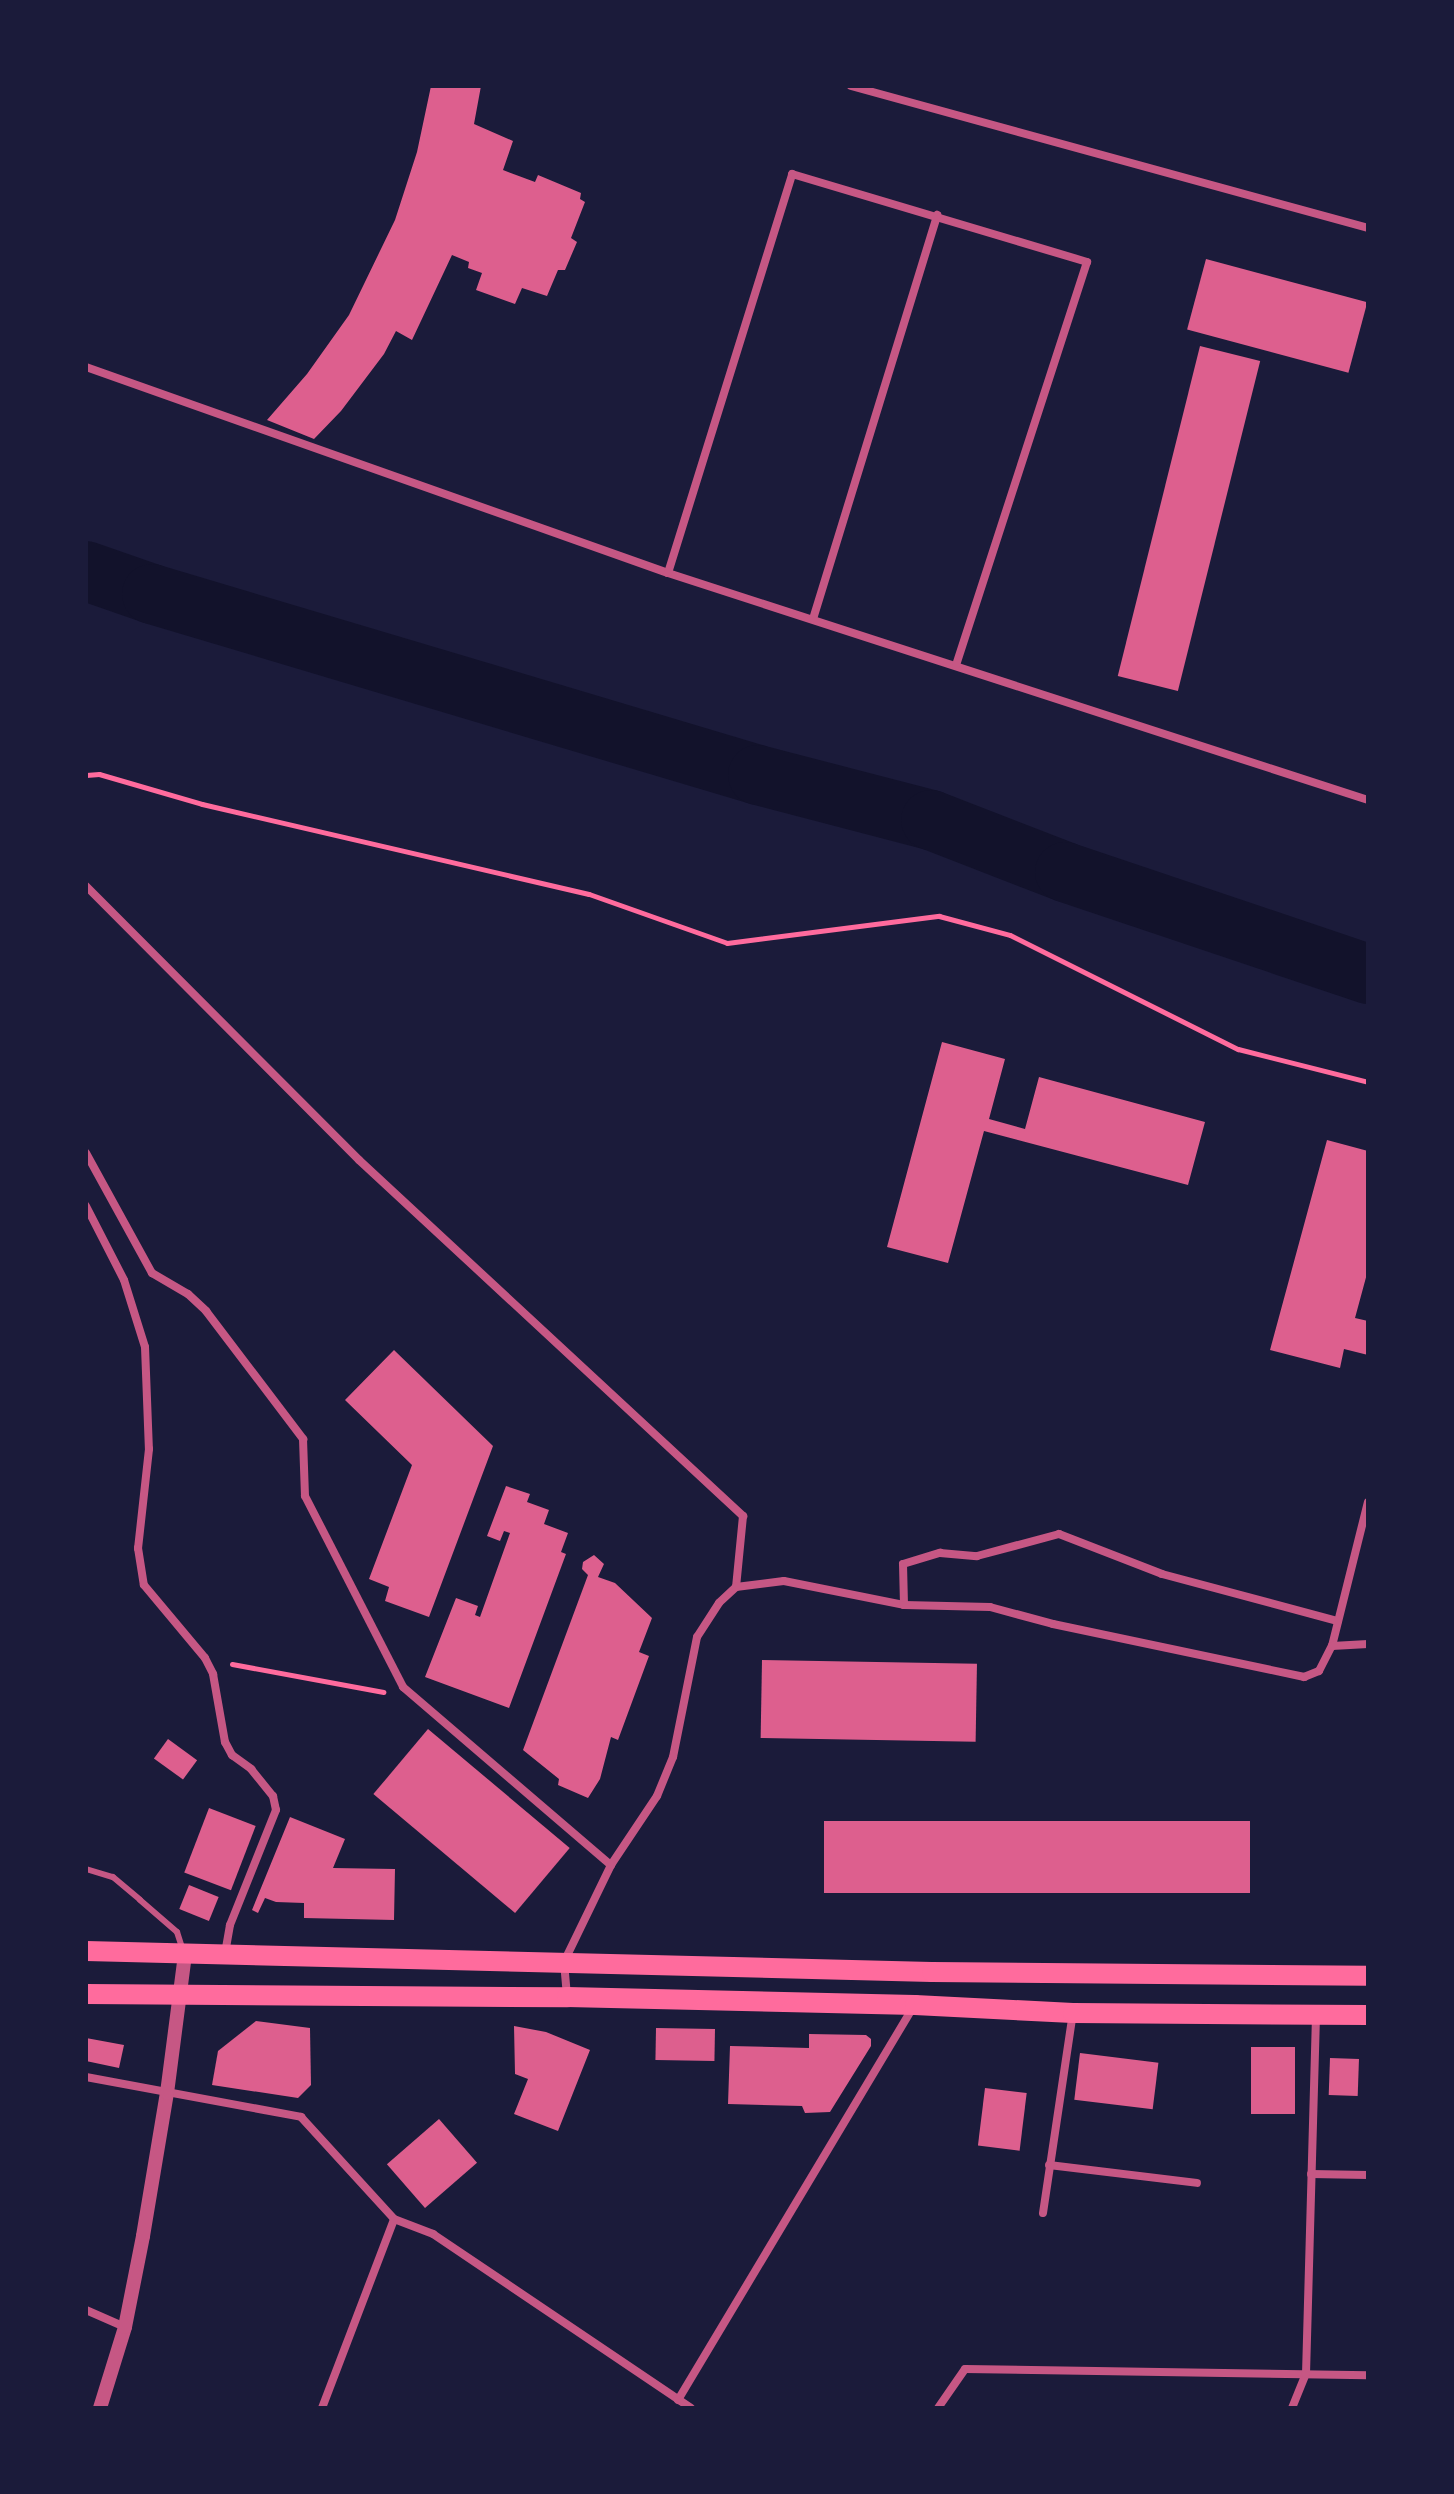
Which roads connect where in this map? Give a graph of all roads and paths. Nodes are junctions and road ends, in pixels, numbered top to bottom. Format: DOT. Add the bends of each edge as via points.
graph roads {
  1 [pos="851,86"];
  2 [pos="937,215"];
  3 [pos="1368,228"];
  4 [pos="86,367"];
  5 [pos="668,573"];
  6 [pos="813,619"];
  7 [pos="956,665"];
  8 [pos="86,775"];
  9 [pos="1368,800"];
  10 [pos="86,886"];
  11 [pos="1368,1082"];
  12 [pos="86,1153"];
  13 [pos="86,1206"];
  14 [pos="1368,1502"];
  15 [pos="736,1587"];
  16 [pos="904,1605"];
  17 [pos="1338,1621"];
  18 [pos="1368,1644"];
  19 [pos="1332,1646"];
  20 [pos="227,1663"];
  21 [pos="403,1687"];
  22 [pos="611,1865"];
  23 [pos="86,1869"];
  24 [pos="86,1951"];
  25 [pos="185,1954"];
  26 [pos="225,1954"];
  27 [pos="564,1962"];
  28 [pos="1368,1976"];
  29 [pos="86,1994"];
  30 [pos="181,1997"];
  31 [pos="567,1997"];
  32 [pos="915,2005"];
  33 [pos="1073,2013"];
  34 [pos="1316,2015"];
  35 [pos="1368,2015"];
  36 [pos="86,2077"];
  37 [pos="167,2093"];
  38 [pos="1049,2165"];
  39 [pos="1311,2174"];
  40 [pos="1368,2175"];
  41 [pos="1197,2183"];
  42 [pos="1043,2213"];
  43 [pos="394,2219"];
  44 [pos="86,2310"];
  45 [pos="125,2327"];
  46 [pos="1306,2374"];
  47 [pos="1368,2375"];
  48 [pos="678,2400"];
  49 [pos="100,2408"];
  50 [pos="322,2408"];
  51 [pos="691,2408"];
  52 [pos="938,2408"];
  53 [pos="1292,2408"];
  1 -- 3 [label="street"];
  2 -- 5 [label="street" via="792,174"];
  2 -- 6 [label="street"];
  2 -- 7 [label="street" via="1087,262"];
  4 -- 5 [label="street"];
  5 -- 6 [label="street"];
  6 -- 7 [label="street"];
  7 -- 9 [label="street"];
  8 -- 11 [label="path" via="589,894 727,943 939,916 1010,935 1238,1049"];
  10 -- 15 [label="street" via="359,1160 743,1516"];
  12 -- 21 [label="street" via="152,1273 206,1311 303,1439 305,1496"];
  13 -- 26 [label="street" via="124,1280 145,1347 149,1449 138,1548 144,1585 205,1658 225,1742 273,1796 276,1810 230,1925"];
  14 -- 17 [label="street"];
  15 -- 16 [label="street" via="784,1581"];
  15 -- 22 [label="street" via="697,1637 673,1757 657,1796"];
  16 -- 17 [label="street" via="903,1564 940,1553 977,1556 1059,1534 1162,1574"];
  16 -- 19 [label="street" via="990,1607 1304,1677 1319,1671"];
  17 -- 19 [label="street"];
  18 -- 19 [label="street"];
  20 -- 21 [label="path" via="393,1694"];
  21 -- 22 [label="street"];
  22 -- 27 [label="street"];
  23 -- 25 [label="lane" via="113,1877 140,1900 177,1932"];
  24 -- 25 [label="main road"];
  25 -- 26 [label="main road"];
  25 -- 30 [label="street"];
  26 -- 27 [label="main road"];
  27 -- 28 [label="main road"];
  27 -- 31 [label="street"];
  29 -- 30 [label="main road"];
  30 -- 31 [label="main road"];
  30 -- 37 [label="street"];
  31 -- 32 [label="main road"];
  32 -- 33 [label="main road"];
  32 -- 48 [label="street"];
  33 -- 34 [label="main road"];
  33 -- 38 [label="street"];
  34 -- 35 [label="main road"];
  34 -- 39 [label="street"];
  36 -- 37 [label="street"];
  37 -- 43 [label="street" via="301,2117"];
  37 -- 45 [label="street"];
  38 -- 41 [label="street"];
  38 -- 42 [label="street"];
  39 -- 40 [label="street"];
  39 -- 46 [label="street"];
  43 -- 48 [label="street" via="433,2234"];
  43 -- 50 [label="street"];
  44 -- 45 [label="street"];
  45 -- 49 [label="street"];
  46 -- 47 [label="street"];
  46 -- 52 [label="street" via="965,2369"];
  46 -- 53 [label="street"];
  48 -- 51 [label="street"];
}
